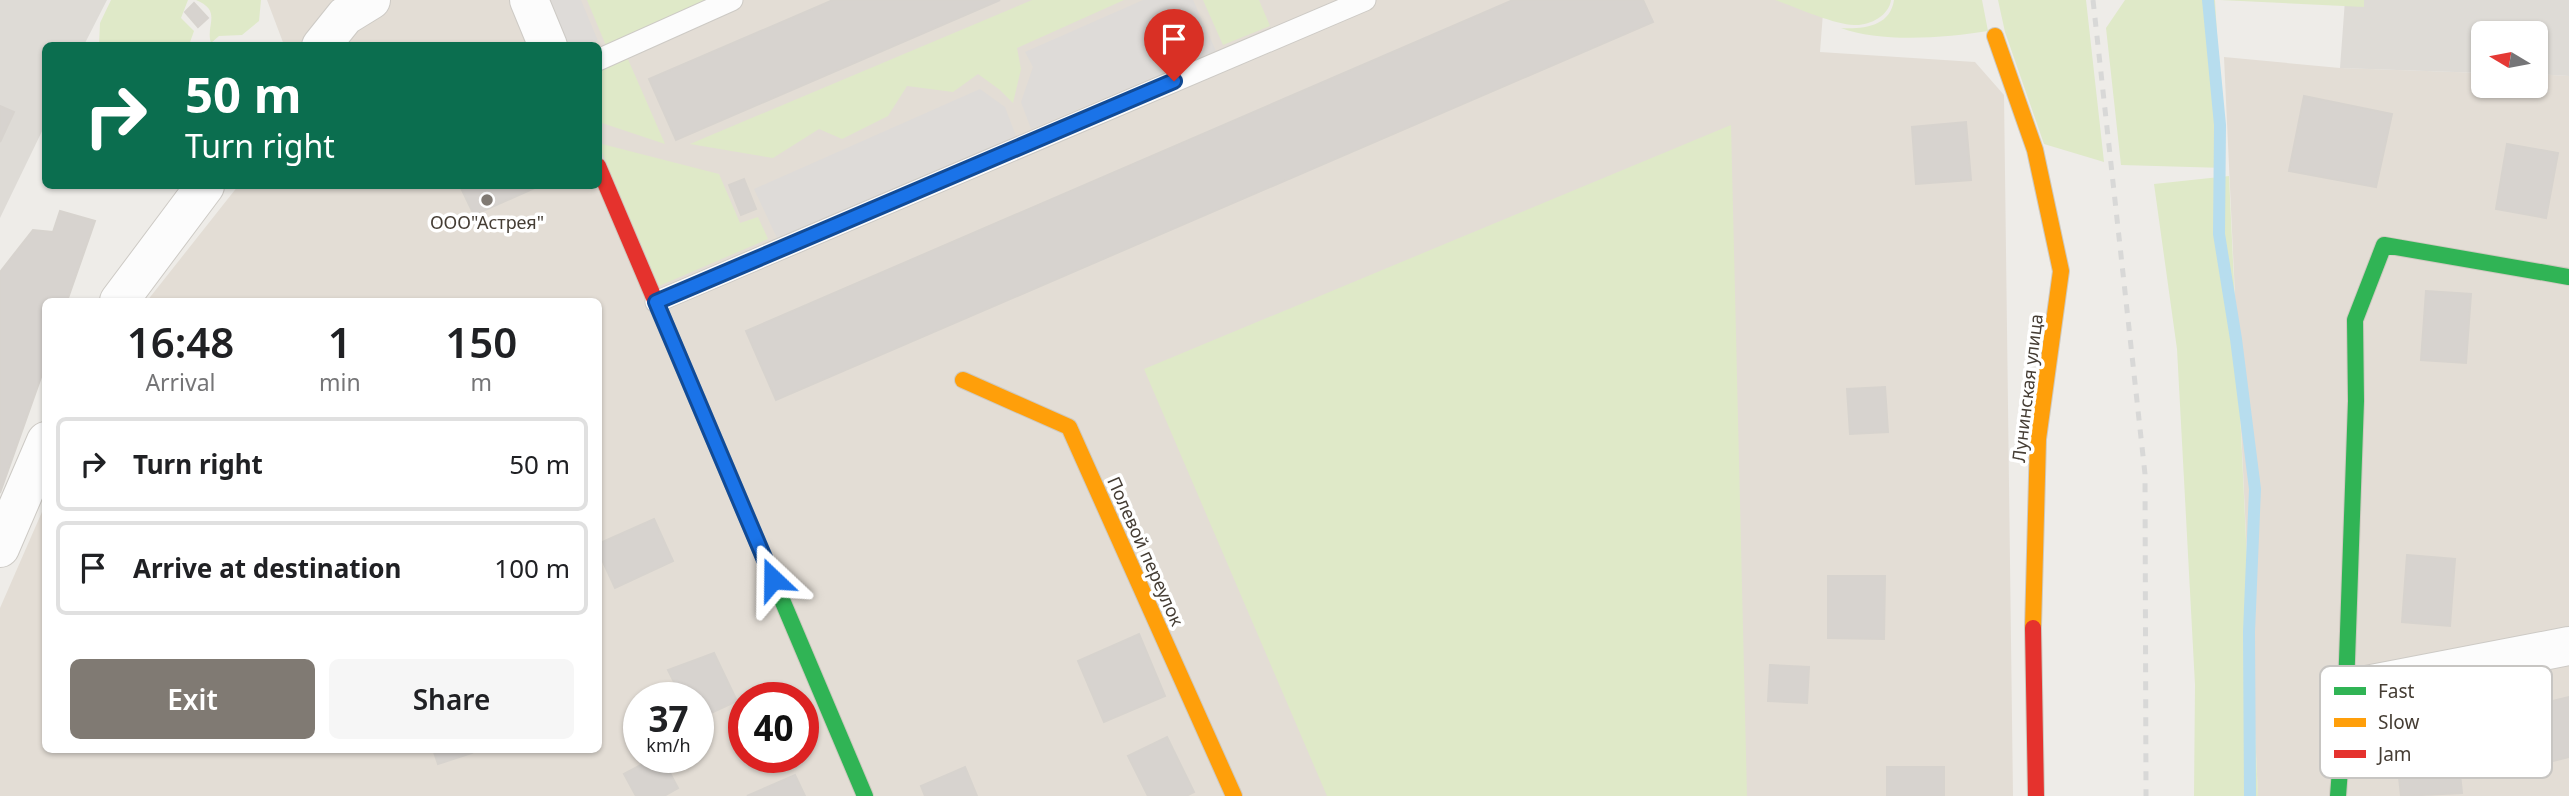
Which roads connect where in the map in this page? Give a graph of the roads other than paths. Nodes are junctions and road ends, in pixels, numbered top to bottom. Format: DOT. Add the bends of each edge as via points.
graph roads {
  1 [pos="372,0"];
  2 [pos="528,0"];
  3 [pos="732,0"];
  4 [pos="1365,0"];
  5 [pos="1996,36"];
  6 [pos="324,42"];
  7 [pos="546,42"];
  8 [pos="602,58"];
  9 [pos="602,175"];
  10 [pos="203,189"];
  11 [pos="2569,276"];
  12 [pos="120,298"];
  13 [pos="656,302"];
  14 [pos="964,380"];
  15 [pos="42,450"];
  16 [pos="0,548"];
  17 [pos="2569,646"];
  18 [pos="2347,666"];
  19 [pos="2465,666"];
  20 [pos="2339,778"];
  21 [pos="865,796"];
  22 [pos="1234,796"];
  23 [pos="2036,796"];
  24 [pos="2338,796"];
  1 -- 6 [label="street" via="345,16"];
  2 -- 7 [label="street"];
  3 -- 8 [label="lane"];
  4 -- 13 [label="lane"];
  5 -- 23 [label="street, Лунинская улица" via="2035,150 2061,271 2038,439 2033,609"];
  9 -- 13 [label="street"];
  10 -- 12 [label="street"];
  11 -- 18 [label="street" via="2384,245 2355,320"];
  13 -- 21 [label="street"];
  14 -- 22 [label="street, Полевой переулок" via="1069,427"];
  15 -- 16 [label="street"];
  17 -- 19 [label="street"];
  20 -- 24 [label="street"];
}
